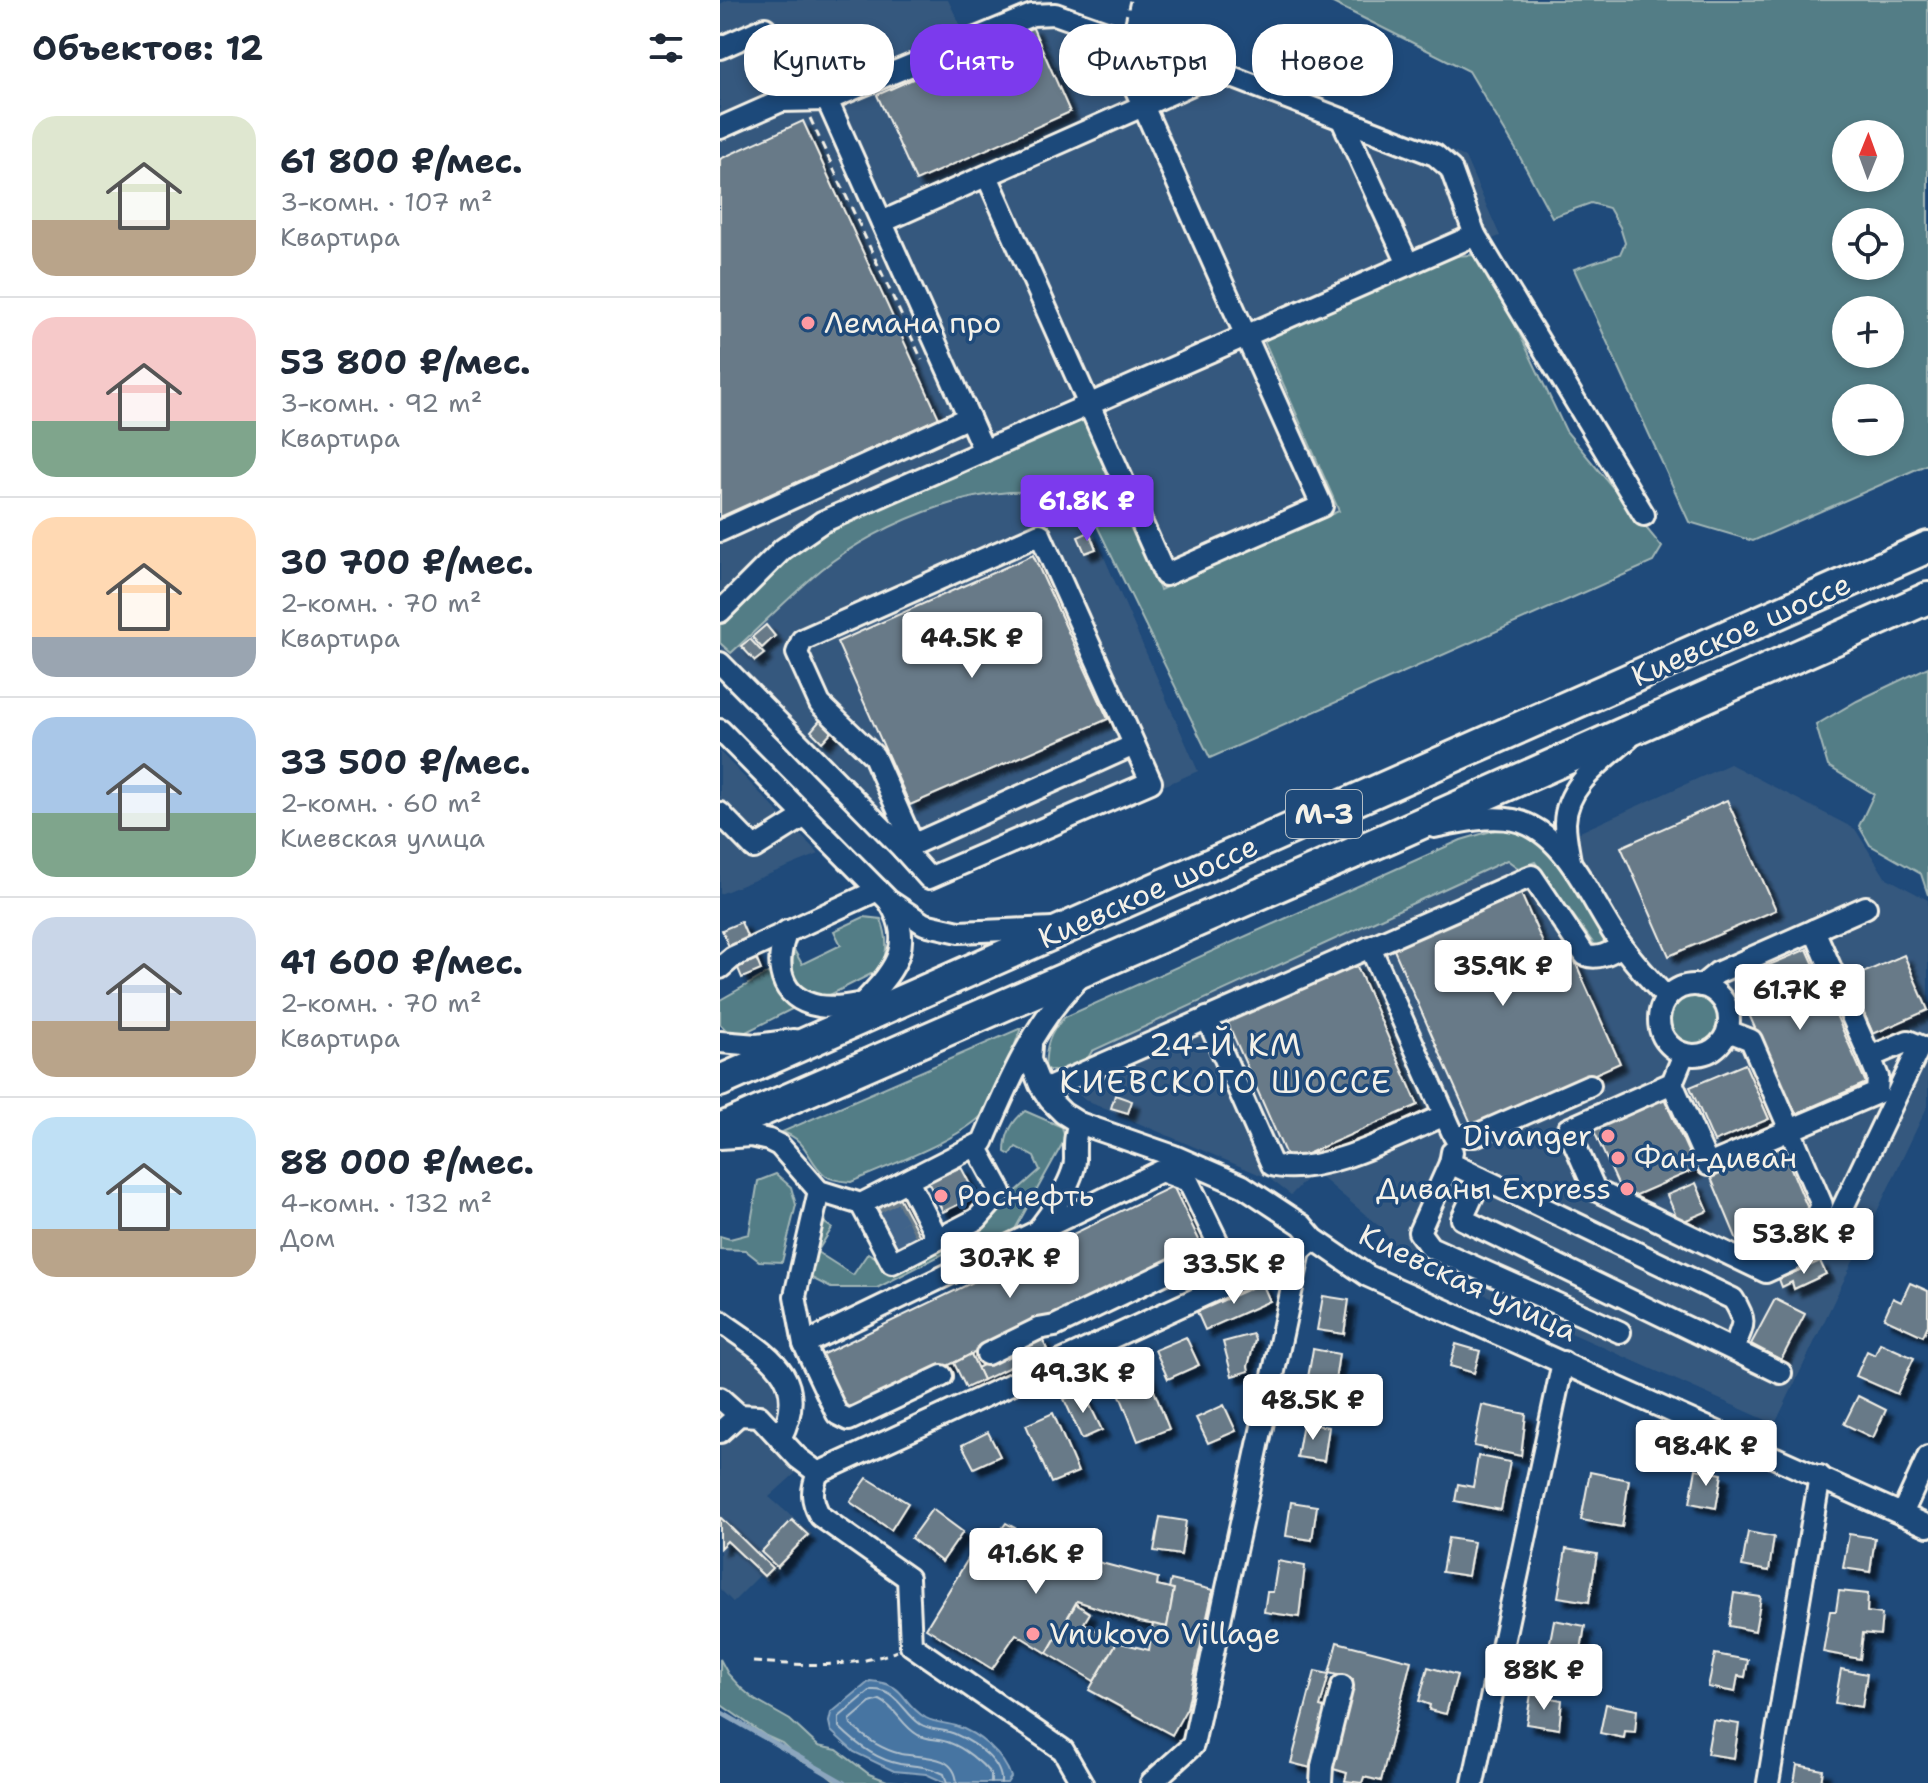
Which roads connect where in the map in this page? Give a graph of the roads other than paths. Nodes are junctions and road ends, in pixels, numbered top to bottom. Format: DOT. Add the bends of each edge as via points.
graph roads {
  1 [pos="1083,24"];
  2 [pos="720,48"];
  3 [pos="1236,79"];
  4 [pos="1139,96"];
  5 [pos="1165,96"];
  6 [pos="781,101"];
  7 [pos="829,104"];
  8 [pos="1143,106"];
  9 [pos="1342,120"];
  10 [pos="720,128"];
  11 [pos="987,176"];
  12 [pos="882,222"];
  13 [pos="1475,235"];
  14 [pos="1408,264"];
  15 [pos="1245,336"];
  16 [pos="1089,405"];
  17 [pos="969,417"];
  18 [pos="984,451"];
  19 [pos="1644,515"];
  20 [pos="720,531"];
  21 [pos="1928,547"];
  22 [pos="1928,598"];
  23 [pos="720,612"];
  24 [pos="720,663"];
  25 [pos="1647,723"];
  26 [pos="720,730"];
  27 [pos="1134,745"];
  28 [pos="720,813"];
  29 [pos="805,816"];
  30 [pos="1397,834"];
  31 [pos="908,846"];
  32 [pos="1570,861"];
  33 [pos="883,895"];
  34 [pos="1866,907"];
  35 [pos="1069,927"];
  36 [pos="1814,930"];
  37 [pos="787,931"];
  38 [pos="1622,946"];
  39 [pos="1370,947"];
  40 [pos="1090,967"];
  41 [pos="720,968"];
  42 [pos="1701,986"];
  43 [pos="922,992"];
  44 [pos="1667,998"];
  45 [pos="863,1003"];
  46 [pos="1207,1018"];
  47 [pos="1728,1031"];
  48 [pos="828,1034"];
  49 [pos="720,1042"];
  50 [pos="1031,1045"];
  51 [pos="1684,1054"];
  52 [pos="1870,1057"];
  53 [pos="720,1081"];
  54 [pos="1672,1083"];
  55 [pos="1590,1085"];
  56 [pos="1044,1090"];
  57 [pos="1445,1115"];
  58 [pos="1079,1123"];
  59 [pos="720,1129"];
  60 [pos="1790,1130"];
  61 [pos="1454,1136"];
  62 [pos="720,1138"];
  63 [pos="976,1146"];
  64 [pos="1450,1163"];
  65 [pos="1481,1178"];
  66 [pos="819,1191"];
  67 [pos="916,1208"];
  68 [pos="877,1222"];
  69 [pos="1036,1232"];
  70 [pos="1307,1245"];
  71 [pos="1811,1251"];
  72 [pos="720,1321"];
  73 [pos="1620,1332"];
  74 [pos="804,1344"];
  75 [pos="1733,1349"];
  76 [pos="987,1354"];
  77 [pos="1563,1362"];
  78 [pos="1781,1373"];
  79 [pos="942,1376"];
  80 [pos="720,1398"];
  81 [pos="739,1415"];
  82 [pos="720,1432"];
  83 [pos="780,1439"];
  84 [pos="1928,1457"];
  85 [pos="818,1473"];
  86 [pos="1820,1476"];
  87 [pos="1902,1514"];
  88 [pos="1928,1526"];
  89 [pos="1342,1686"];
  90 [pos="1082,1783"];
  91 [pos="1151,1783"];
  92 [pos="1321,1783"];
  93 [pos="1473,1783"];
  94 [pos="1768,1783"];
  1 -- 7 [label="street" via="1055,14 1032,15"];
  2 -- 6 [label="street" via="765,28 787,77"];
  3 -- 9 [label="street"];
  4 -- 8 [label="street"];
  5 -- 8 [label="street"];
  6 -- 7 [label="street"];
  6 -- 10 [label="street"];
  7 -- 12 [label="street"];
  8 -- 11 [label="street"];
  8 -- 15 [label="street"];
  9 -- 13 [label="street" via="1435,155 1451,169"];
  9 -- 14 [label="street"];
  11 -- 12 [label="street"];
  11 -- 16 [label="street"];
  12 -- 17 [label="street"];
  13 -- 14 [label="street"];
  13 -- 19 [label="street"];
  14 -- 15 [label="street"];
  15 -- 16 [label="street"];
  15 -- 16 [label="street" via="1322,506 1165,575"];
  16 -- 18 [label="street"];
  17 -- 18 [label="street"];
  17 -- 20 [label="street"];
  18 -- 23 [label="street" via="822,522 783,549"];
  21 -- 35 [label="highway, Киевское шоссе / М-3"];
  22 -- 25 [label="highway, Киевское шоссе / М-3"];
  24 -- 31 [label="street"];
  25 -- 30 [label="highway, Киевское шоссе / М-3"];
  25 -- 32 [label="street" via="1576,789 1566,816"];
  26 -- 29 [label="street"];
  27 -- 31 [label="street"];
  27 -- 31 [label="street" via="1151,782 929,878"];
  27 -- 31 [label="street" via="1040,534 802,640 797,653 820,704 874,756"];
  28 -- 29 [label="street" via="754,848"];
  29 -- 33 [label="street"];
  30 -- 32 [label="street" via="1510,819 1534,827"];
  30 -- 40 [label="highway, Киевское шоссе / М-3"];
  32 -- 38 [label="street"];
  33 -- 35 [label="street" via="924,924 948,931"];
  33 -- 37 [label="street"];
  33 -- 45 [label="street" via="902,930 902,946 893,967"];
  34 -- 36 [label="street"];
  35 -- 43 [label="highway, Киевское шоссе / М-3"];
  36 -- 42 [label="street" via="1717,973"];
  36 -- 52 [label="street"];
  37 -- 41 [label="street"];
  37 -- 45 [label="street" via="779,949 779,968 797,998 816,1006"];
  38 -- 39 [label="street" via="1607,955 1585,955 1532,876"];
  38 -- 44 [label="street"];
  39 -- 46 [label="street"];
  39 -- 57 [label="street"];
  40 -- 50 [label="street" via="1059,1000"];
  40 -- 59 [label="highway, Киевское шоссе / М-3"];
  42 -- 44 [label="street" via="1687,986"];
  42 -- 47 [label="street" via="1726,1004"];
  43 -- 45 [label="street"];
  43 -- 48 [label="highway, Киевское шоссе / М-3"];
  44 -- 51 [label="street" via="1660,1028 1668,1044"];
  45 -- 48 [label="street"];
  46 -- 56 [label="street"];
  46 -- 57 [label="street" via="1272,1165 1289,1169 1355,1154"];
  47 -- 51 [label="street" via="1711,1052"];
  47 -- 60 [label="street" via="1751,1040"];
  48 -- 49 [label="street" via="757,1045"];
  48 -- 53 [label="highway, Киевское шоссе / М-3"];
  50 -- 56 [label="street, Киевская улица" via="1030,1060"];
  50 -- 63 [label="street" via="1016,1065 983,1142"];
  51 -- 54 [label="street"];
  52 -- 60 [label="street" via="1878,1077 1877,1093"];
  52 -- 71 [label="street" via="1908,1041 1920,1046 1825,1245"];
  54 -- 60 [label="street" via="1708,1165"];
  54 -- 71 [label="street" via="1568,1129 1595,1190 1766,1272"];
  55 -- 61 [label="street" via="1474,1136"];
  56 -- 58 [label="street, Киевская улица"];
  57 -- 61 [label="street"];
  58 -- 69 [label="street" via="1072,1171"];
  58 -- 70 [label="street, Киевская улица" via="1243,1186 1302,1225"];
  60 -- 71 [label="street" via="1822,1205 1806,1240"];
  61 -- 64 [label="street"];
  62 -- 66 [label="street" via="751,1136 779,1145"];
  63 -- 67 [label="street"];
  63 -- 67 [label="street" via="1001,1192 977,1219"];
  64 -- 65 [label="street"];
  64 -- 73 [label="street" via="1419,1232 1430,1247"];
  65 -- 75 [label="street" via="1733,1299 1744,1323"];
  65 -- 75 [label="street" via="1462,1219"];
  66 -- 68 [label="street"];
  66 -- 74 [label="street" via="795,1296"];
  67 -- 68 [label="street"];
  67 -- 68 [label="street" via="892,1263"];
  69 -- 74 [label="street"];
  69 -- 76 [label="street" via="1161,1171 1188,1181 1220,1247"];
  70 -- 77 [label="street, Киевская улица"];
  70 -- 85 [label="street"];
  70 -- 91 [label="street" via="1193,1745"];
  72 -- 83 [label="street" via="785,1374 790,1405"];
  74 -- 79 [label="street" via="837,1414 849,1420"];
  75 -- 78 [label="street"];
  77 -- 86 [label="street, Киевская улица"];
  77 -- 93 [label="street"];
  80 -- 81 [label="street"];
  81 -- 82 [label="street"];
  81 -- 83 [label="street" via="759,1416"];
  83 -- 85 [label="street"];
  84 -- 87 [label="street"];
  85 -- 90 [label="street" via="811,1489 820,1516 908,1578 911,1645 1063,1750"];
  86 -- 87 [label="street, Киевская улица"];
  86 -- 94 [label="street"];
  87 -- 88 [label="street, Киевская улица"];
  89 -- 92 [label="street"];
}
